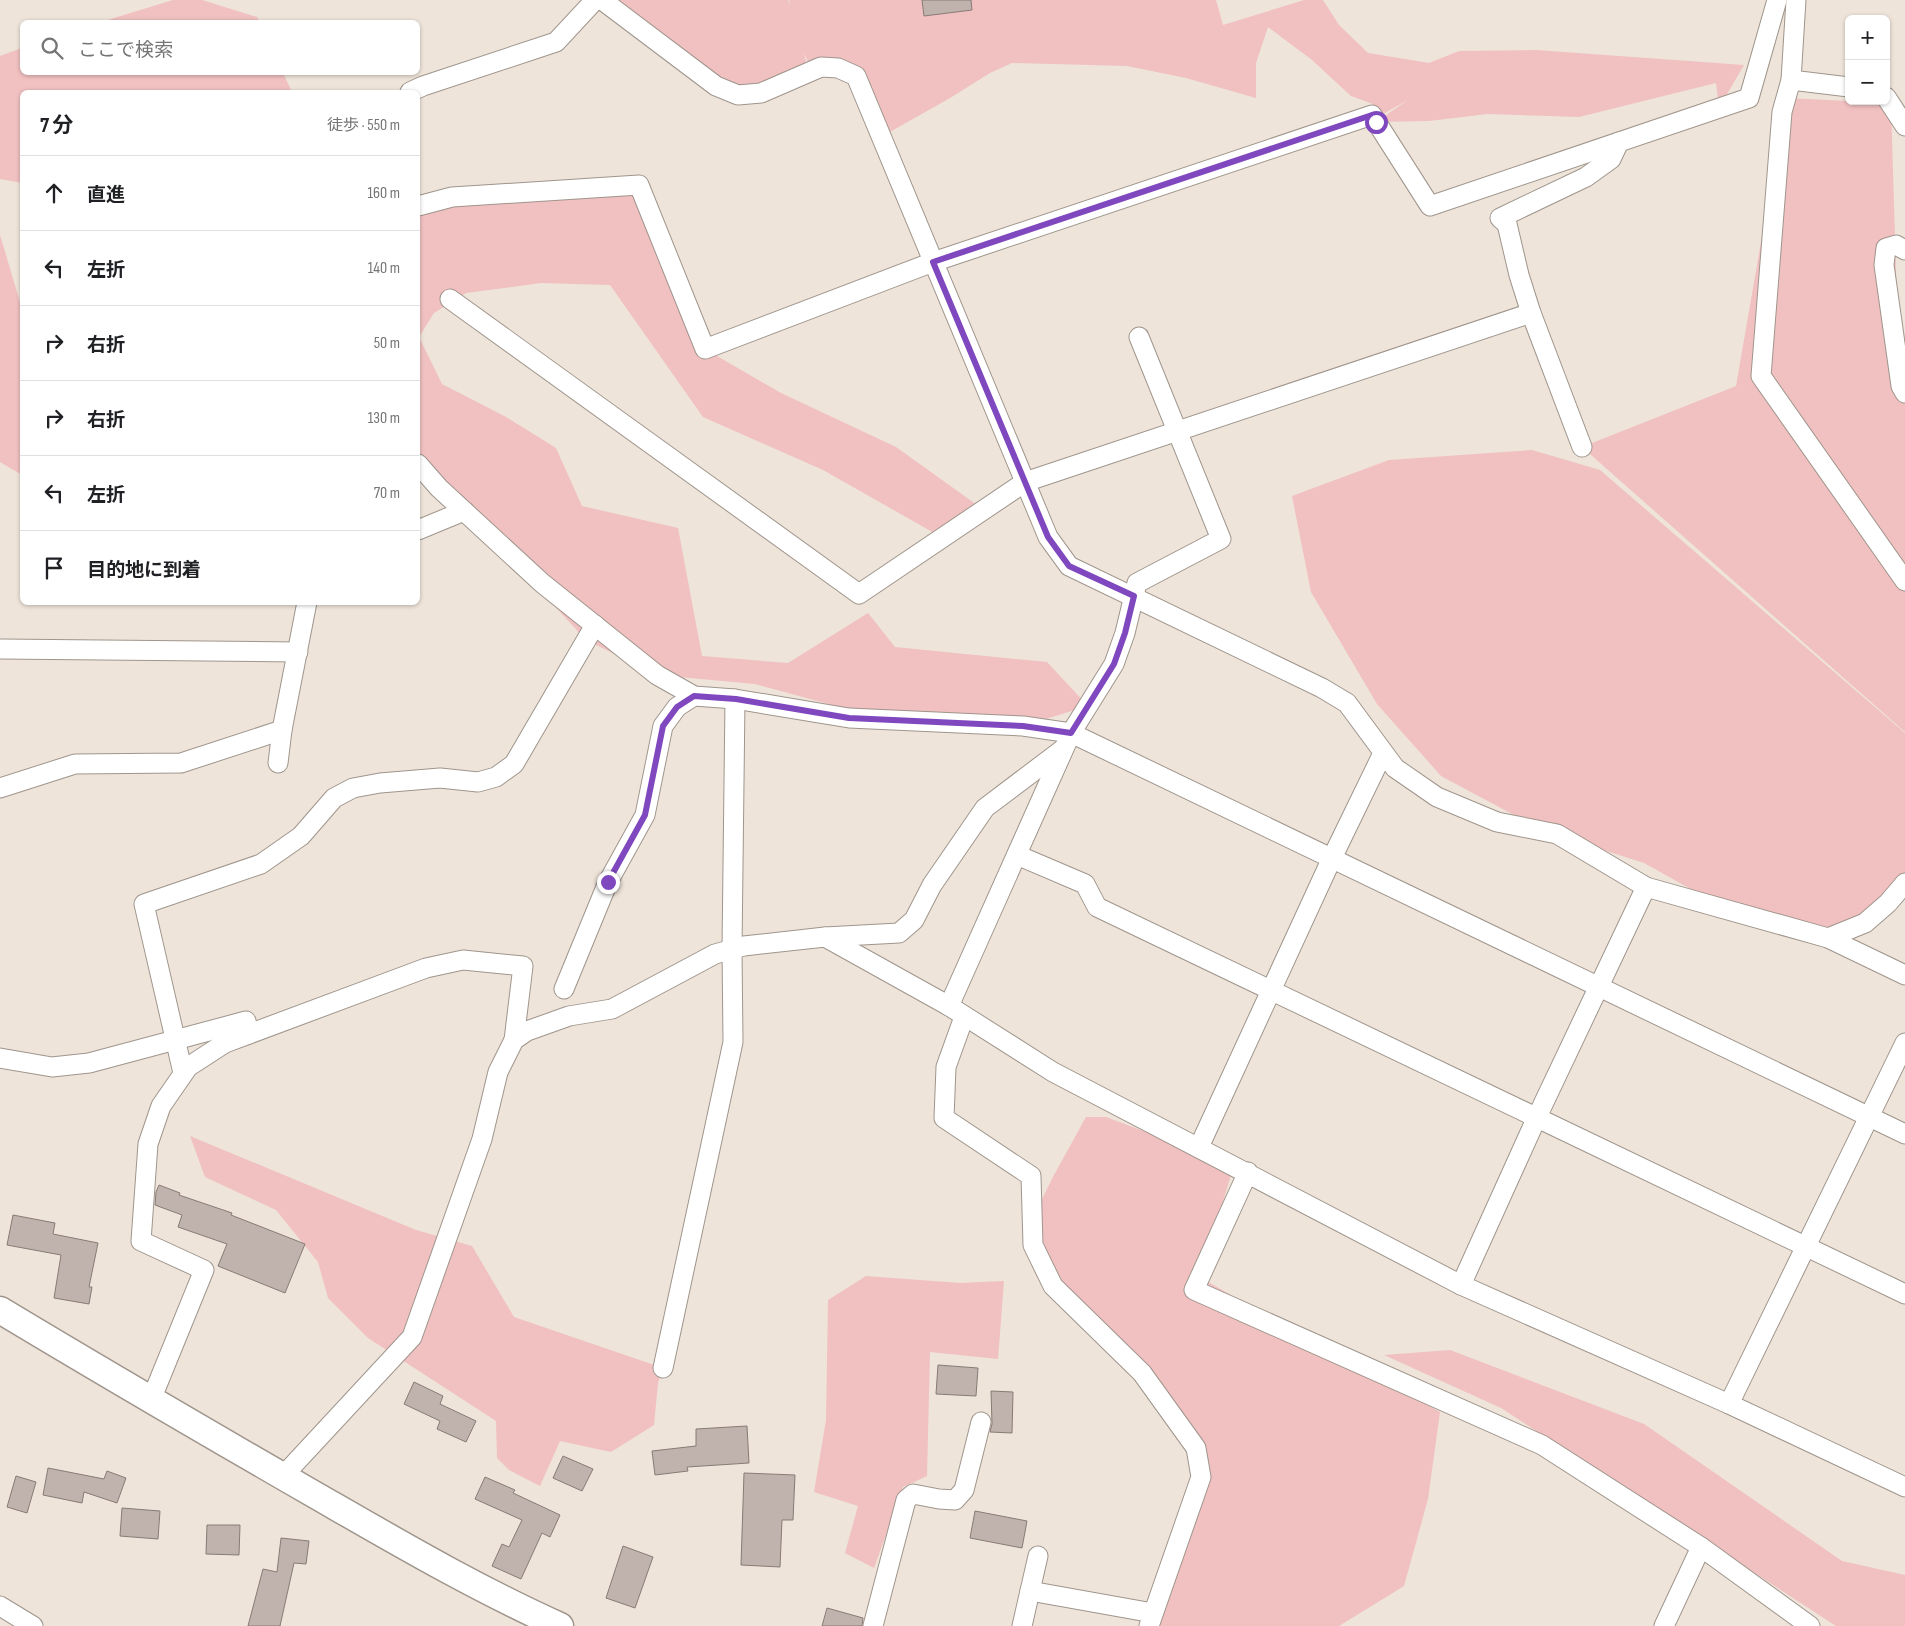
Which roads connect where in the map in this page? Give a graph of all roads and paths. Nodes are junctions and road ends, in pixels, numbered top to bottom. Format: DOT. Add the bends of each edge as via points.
graph roads {
  1 [pos="595,0"];
  2 [pos="602,0"];
  3 [pos="1777,0"];
  4 [pos="1796,0"];
  5 [pos="1791,80"];
  6 [pos="1845,87"];
  7 [pos="414,90"];
  8 [pos="1890,103"];
  9 [pos="1905,126"];
  10 [pos="1619,142"];
  11 [pos="420,205"];
  12 [pos="1905,250"];
  13 [pos="933,262"];
  14 [pos="450,299"];
  15 [pos="1531,313"];
  16 [pos="1139,338"];
  17 [pos="1905,394"];
  18 [pos="1177,432"];
  19 [pos="1582,447"];
  20 [pos="420,466"];
  21 [pos="1025,482"];
  22 [pos="464,511"];
  23 [pos="420,529"];
  24 [pos="1905,580"];
  25 [pos="1134,596"];
  26 [pos="306,605"];
  27 [pos="595,625"];
  28 [pos="0,649"];
  29 [pos="298,652"];
  30 [pos="694,696"];
  31 [pos="736,699"];
  32 [pos="282,730"];
  33 [pos="1068,740"];
  34 [pos="1383,753"];
  35 [pos="278,763"];
  36 [pos="0,788"];
  37 [pos="1017,854"];
  38 [pos="1332,858"];
  39 [pos="1905,883"];
  40 [pos="1646,888"];
  41 [pos="825,937"];
  42 [pos="1828,938"];
  43 [pos="732,949"];
  44 [pos="1905,975"];
  45 [pos="1598,986"];
  46 [pos="564,989"];
  47 [pos="1271,989"];
  48 [pos="956,1012"];
  49 [pos="249,1034"];
  50 [pos="175,1040"];
  51 [pos="514,1040"];
  52 [pos="1905,1043"];
  53 [pos="0,1058"];
  54 [pos="183,1073"];
  55 [pos="1537,1117"];
  56 [pos="1870,1117"];
  57 [pos="1905,1134"];
  58 [pos="1199,1147"];
  59 [pos="1248,1172"];
  60 [pos="1807,1246"];
  61 [pos="1461,1285"];
  62 [pos="1905,1294"];
  63 [pos="0,1310"];
  64 [pos="663,1368"];
  65 [pos="151,1400"];
  66 [pos="1730,1404"];
  67 [pos="981,1422"];
  68 [pos="282,1476"];
  69 [pos="1905,1488"];
  70 [pos="1701,1547"];
  71 [pos="1038,1556"];
  72 [pos="1030,1591"];
  73 [pos="0,1606"];
  74 [pos="1151,1620"];
  75 [pos="33,1626"];
  76 [pos="560,1626"];
  77 [pos="873,1626"];
  78 [pos="1022,1626"];
  79 [pos="1664,1626"];
  80 [pos="1810,1626"];
  1 -- 7 [label="street" via="556,42"];
  2 -- 13 [label="street" via="716,86 738,95 761,93 821,67 838,68 856,76"];
  3 -- 10 [label="street" via="1748,98"];
  4 -- 5 [label="street"];
  5 -- 6 [label="street"];
  5 -- 24 [label="street" via="1782,112 1761,376"];
  8 -- 9 [label="street"];
  10 -- 13 [label="street" via="1430,206 1372,115"];
  10 -- 15 [label="street" via="1612,159 1586,177 1500,218 1507,224"];
  11 -- 13 [label="street" via="452,197 639,185 705,349"];
  12 -- 17 [label="street" via="1896,245 1886,248 1884,265 1901,386"];
  13 -- 21 [label="street"];
  14 -- 21 [label="street" via="860,594"];
  15 -- 18 [label="street"];
  15 -- 19 [label="street"];
  16 -- 18 [label="street"];
  18 -- 21 [label="street"];
  18 -- 25 [label="street" via="1220,539 1137,583"];
  20 -- 22 [label="street"];
  21 -- 25 [label="street" via="1048,537 1069,566"];
  22 -- 23 [label="street"];
  22 -- 27 [label="street" via="542,583"];
  25 -- 33 [label="street" via="1114,664"];
  25 -- 34 [label="street" via="1347,703"];
  26 -- 29 [label="street"];
  27 -- 30 [label="street" via="658,675"];
  27 -- 50 [label="street" via="514,764 496,777 478,782 440,778 353,788 334,798 301,836 261,864 144,904"];
  28 -- 29 [label="street"];
  29 -- 32 [label="street"];
  30 -- 31 [label="street"];
  30 -- 46 [label="street" via="677,707 663,726 645,815 608,882"];
  31 -- 33 [label="street" via="849,718 1023,726"];
  31 -- 43 [label="street"];
  32 -- 35 [label="street"];
  32 -- 36 [label="street" via="181,763 75,764"];
  33 -- 37 [label="street"];
  33 -- 38 [label="street"];
  33 -- 41 [label="street" via="985,808 932,884 914,920 899,933"];
  34 -- 38 [label="street"];
  34 -- 40 [label="street" via="1395,768 1437,797 1497,822 1557,834"];
  37 -- 47 [label="street" via="1085,884 1097,907"];
  37 -- 48 [label="street"];
  38 -- 45 [label="street"];
  38 -- 47 [label="street"];
  39 -- 42 [label="street" via="1865,923"];
  40 -- 42 [label="street"];
  40 -- 45 [label="street"];
  41 -- 43 [label="street"];
  41 -- 48 [label="street"];
  42 -- 44 [label="street"];
  43 -- 51 [label="street" via="714,954 612,1009 569,1016 527,1031"];
  43 -- 64 [label="street" via="733,1042"];
  45 -- 55 [label="street"];
  45 -- 56 [label="street"];
  47 -- 55 [label="street"];
  47 -- 58 [label="street"];
  48 -- 58 [label="street" via="1053,1072"];
  48 -- 74 [label="street" via="946,1067 944,1118 1031,1176 1033,1245 1053,1286 1142,1372 1196,1448 1201,1477"];
  49 -- 50 [label="street" via="246,1021"];
  49 -- 51 [label="street" via="426,968 463,960 523,966"];
  49 -- 54 [label="street" via="225,1043"];
  50 -- 53 [label="street" via="89,1063 52,1067"];
  50 -- 54 [label="street"];
  51 -- 68 [label="street" via="498,1072 482,1139 412,1337"];
  52 -- 56 [label="street"];
  54 -- 65 [label="street" via="161,1106 148,1144 141,1241 204,1270"];
  55 -- 60 [label="street"];
  55 -- 61 [label="street"];
  56 -- 57 [label="street"];
  56 -- 60 [label="street"];
  58 -- 59 [label="street"];
  59 -- 61 [label="street"];
  59 -- 70 [label="street" via="1194,1290 1542,1445"];
  60 -- 62 [label="street"];
  60 -- 66 [label="street"];
  61 -- 66 [label="street"];
  63 -- 65 [label="street"];
  65 -- 68 [label="street"];
  66 -- 69 [label="street"];
  67 -- 77 [label="street" via="964,1490 955,1500 913,1494 906,1500"];
  68 -- 76 [label="street" via="504,1601"];
  70 -- 79 [label="street"];
  70 -- 80 [label="street"];
  71 -- 72 [label="street"];
  72 -- 74 [label="street"];
  72 -- 78 [label="street"];
  73 -- 75 [label="street"];
}
